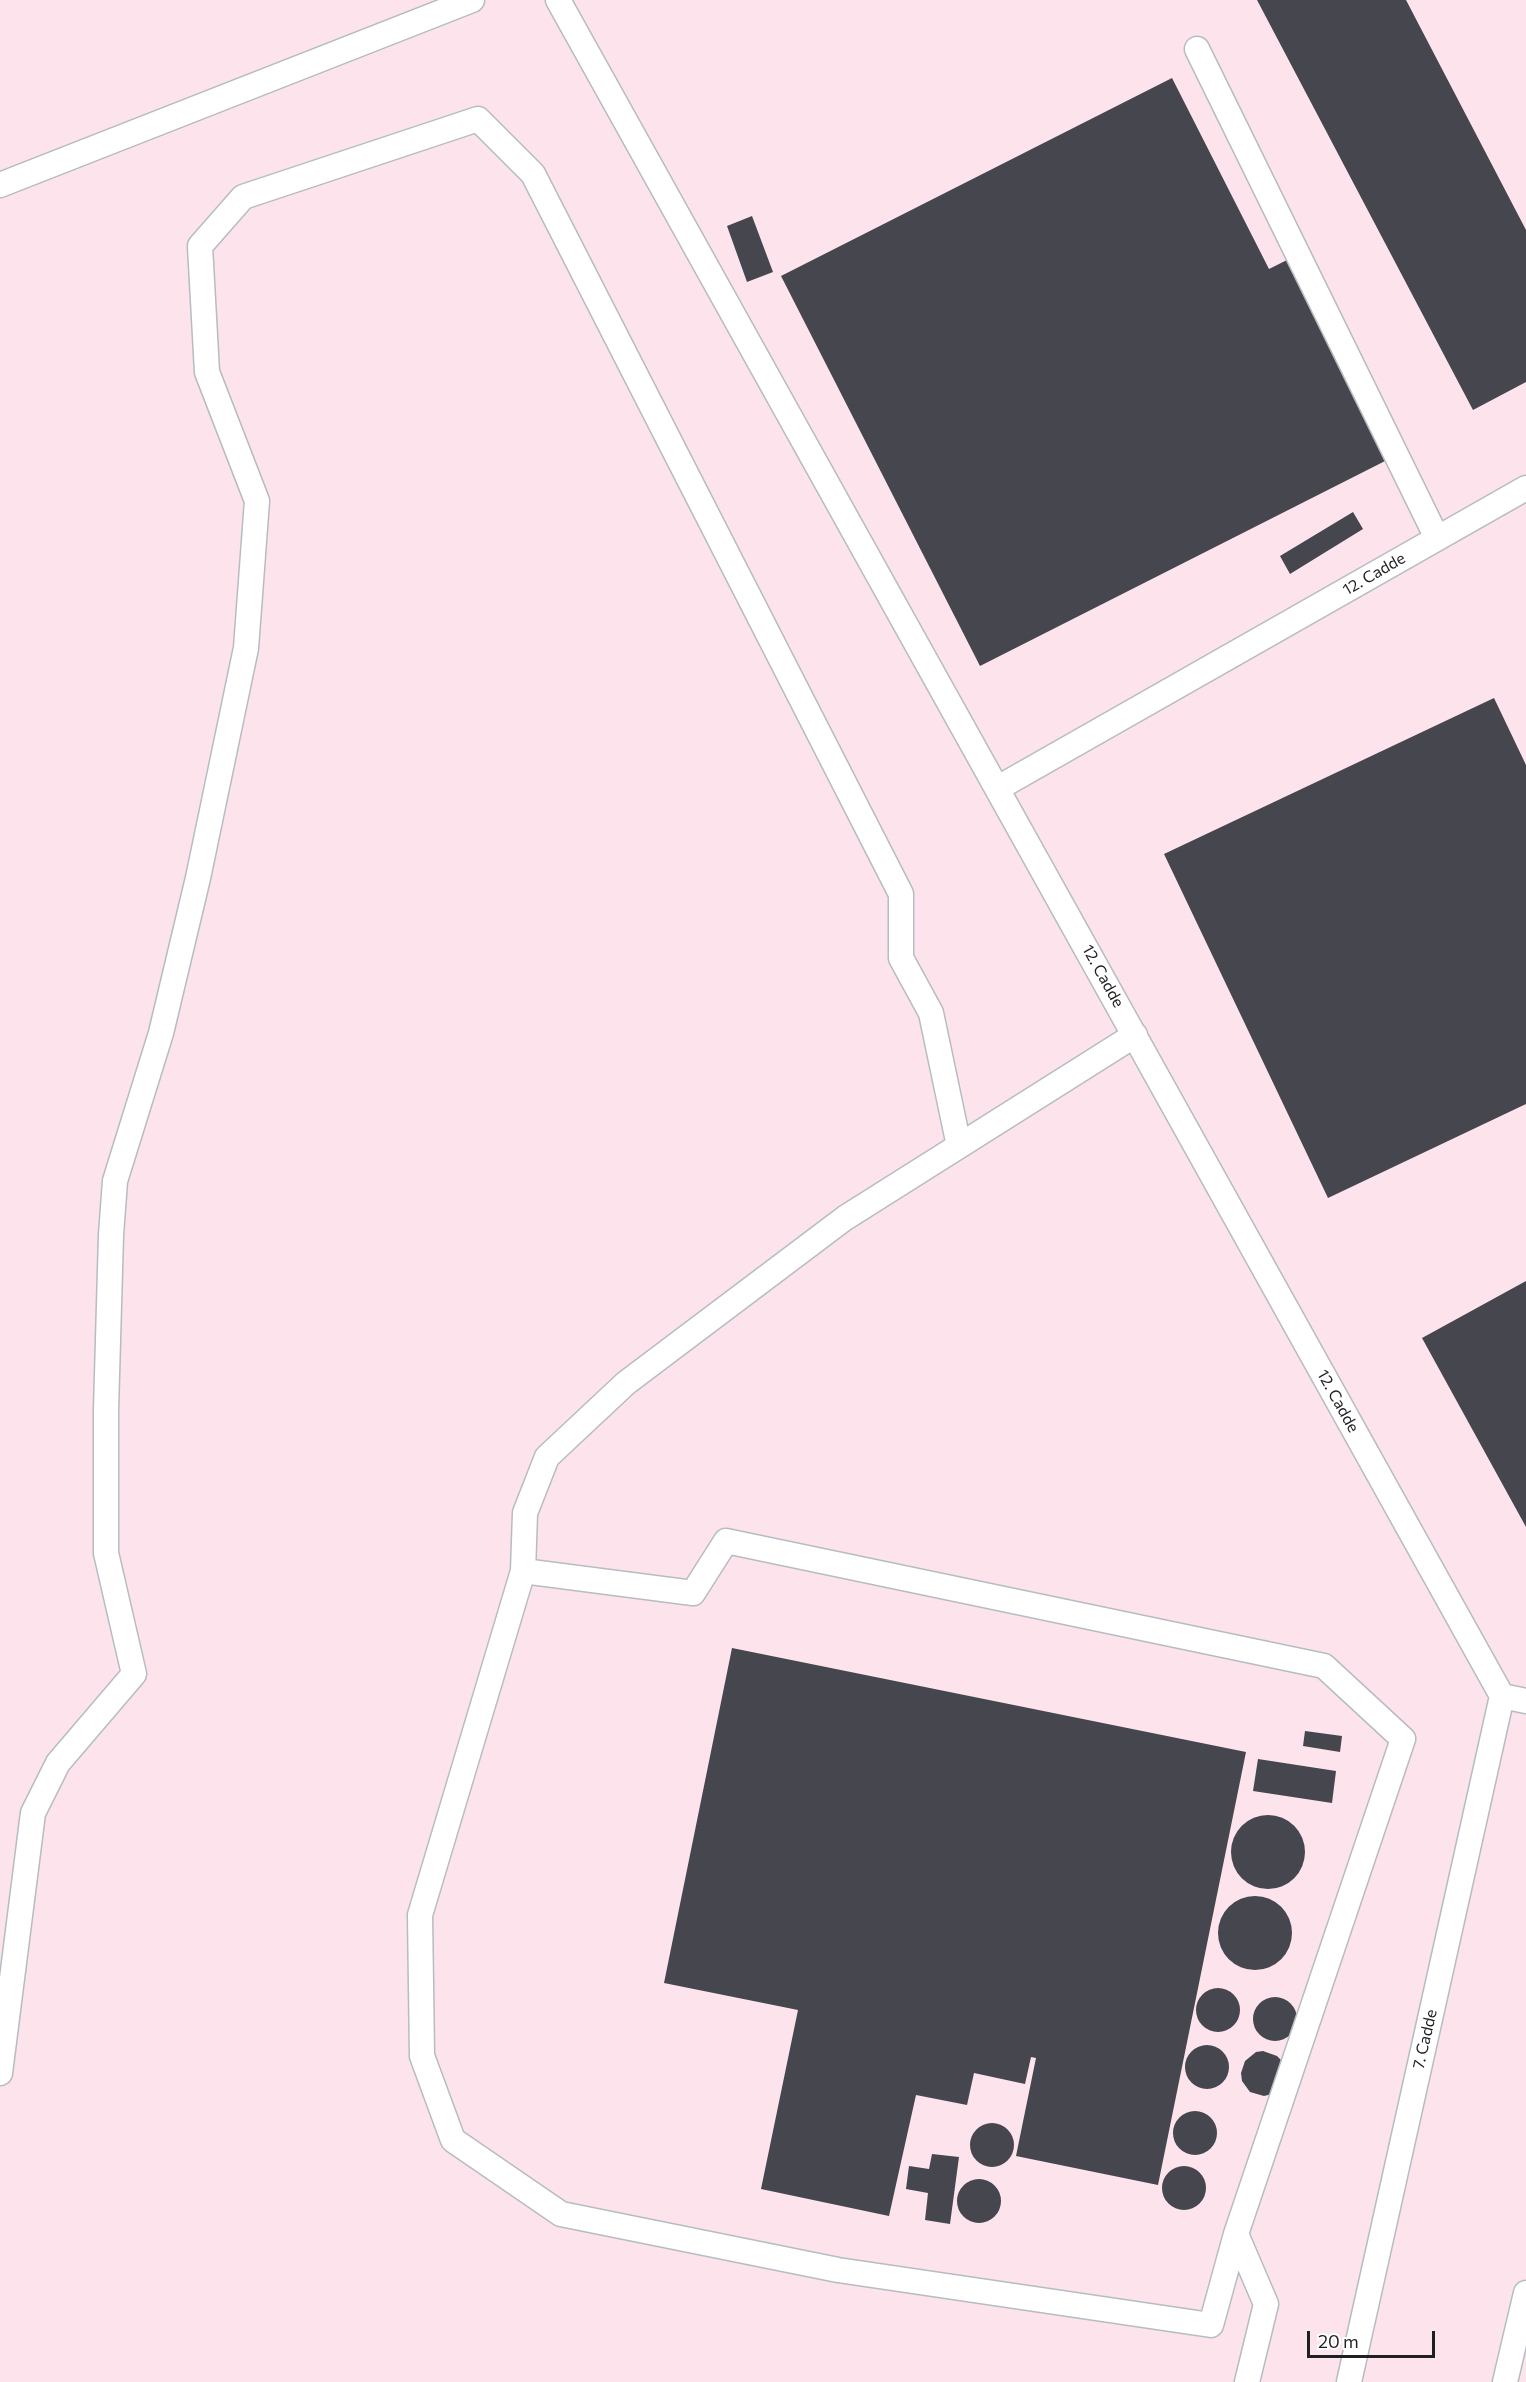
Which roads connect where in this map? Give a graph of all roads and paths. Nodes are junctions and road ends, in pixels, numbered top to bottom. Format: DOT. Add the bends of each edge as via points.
graph roads {
  1 [pos="472,0"];
  2 [pos="558,0"];
  3 [pos="1197,48"];
  4 [pos="0,185"];
  5 [pos="1525,490"];
  6 [pos="1437,538"];
  7 [pos="998,788"];
  8 [pos="1135,1035"];
  9 [pos="959,1146"];
  10 [pos="523,1571"];
  11 [pos="1502,1696"];
  12 [pos="1526,1701"];
  13 [pos="0,2073"];
  14 [pos="1236,2234"];
  15 [pos="1526,2293"];
  16 [pos="1247,2382"];
  17 [pos="1349,2382"];
  18 [pos="1505,2382"];
  1 -- 4 [label="lane"];
  2 -- 7 [label="lane"];
  3 -- 6 [label="lane"];
  5 -- 6 [label="lane, 12. Cadde"];
  6 -- 7 [label="lane, 12. Cadde"];
  7 -- 8 [label="lane, 12. Cadde"];
  8 -- 9 [label="lane"];
  8 -- 11 [label="lane, 12. Cadde"];
  9 -- 10 [label="lane" via="845,1218 626,1383 547,1457 525,1513"];
  9 -- 13 [label="lane" via="931,1013 901,958 901,894 533,174 478,119 243,196 200,246 207,372 257,501 246,648 161,1032 115,1180 106,1410 106,1553 134,1674 58,1762 33,1813"];
  10 -- 14 [label="lane" via="693,1593 726,1541 1324,1666 1403,1739"];
  10 -- 14 [label="lane" via="420,1916 422,2056 453,2140 561,2214 838,2270 1211,2325"];
  11 -- 12 [label="lane"];
  11 -- 17 [label="lane, 7. Cadde"];
  14 -- 16 [label="lane" via="1266,2304"];
  15 -- 18 [label="lane"];
}
